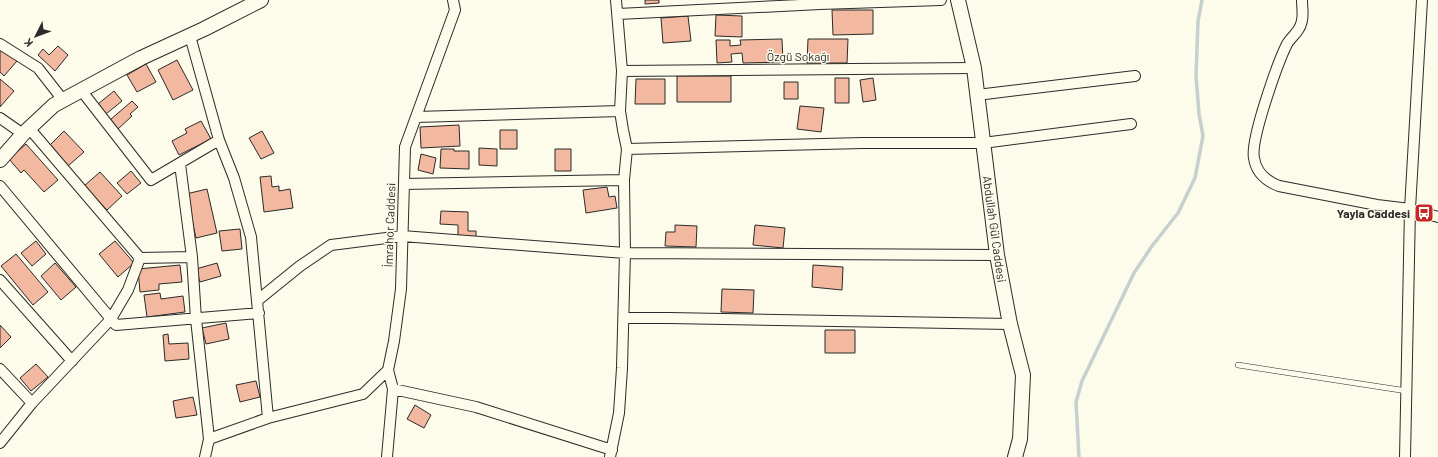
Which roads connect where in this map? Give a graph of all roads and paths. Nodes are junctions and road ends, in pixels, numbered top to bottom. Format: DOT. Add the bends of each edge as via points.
graph roads {
  1 [pos="260,0"];
  2 [pos="453,0"];
  3 [pos="616,0"];
  4 [pos="941,0"];
  5 [pos="958,0"];
  6 [pos="1302,0"];
  7 [pos="1422,0"];
  8 [pos="618,14"];
  9 [pos="190,36"];
  10 [pos="0,44"];
  11 [pos="974,68"];
  12 [pos="622,71"];
  13 [pos="1135,76"];
  14 [pos="81,90"];
  15 [pos="977,95"];
  16 [pos="63,100"];
  17 [pos="620,111"];
  18 [pos="416,117"];
  19 [pos="0,118"];
  20 [pos="1131,124"];
  21 [pos="26,131"];
  22 [pos="219,140"];
  23 [pos="983,143"];
  24 [pos="627,149"];
  25 [pos="0,160"];
  26 [pos="180,164"];
  27 [pos="624,180"];
  28 [pos="404,184"];
  29 [pos="0,186"];
  30 [pos="1410,209"];
  31 [pos="1438,217"];
  32 [pos="402,236"];
  33 [pos="625,253"];
  34 [pos="997,254"];
  35 [pos="192,257"];
  36 [pos="140,258"];
  37 [pos="0,280"];
  38 [pos="258,300"];
  39 [pos="259,313"];
  40 [pos="624,318"];
  41 [pos="111,319"];
  42 [pos="196,320"];
  43 [pos="1010,324"];
  44 [pos="72,361"];
  45 [pos="1238,366"];
  46 [pos="0,369"];
  47 [pos="388,370"];
  48 [pos="394,389"];
  49 [pos="1407,391"];
  50 [pos="32,403"];
  51 [pos="268,418"];
  52 [pos="209,439"];
  53 [pos="0,443"];
  54 [pos="611,453"];
  55 [pos="205,457"];
  56 [pos="388,457"];
  57 [pos="1015,457"];
  58 [pos="1405,457"];
  1 -- 9 [label="street"];
  2 -- 18 [label="street, İmrahor Caddesi" via="455,10"];
  3 -- 8 [label="street"];
  4 -- 8 [label="street"];
  5 -- 11 [label="street, Abdullah Gül Caddesi"];
  6 -- 30 [label="street" via="1301,26 1288,43 1281,58 1262,114 1253,150 1259,171 1267,180 1279,186"];
  7 -- 30 [label="street"];
  8 -- 12 [label="street"];
  9 -- 14 [label="street" via="141,58"];
  9 -- 22 [label="street"];
  10 -- 16 [label="street" via="38,68"];
  11 -- 12 [label="street, Özgü Sokağı"];
  11 -- 15 [label="street, Abdullah Gül Caddesi"];
  12 -- 17 [label="street"];
  13 -- 15 [label="street"];
  14 -- 16 [label="street"];
  14 -- 26 [label="street" via="151,180"];
  15 -- 23 [label="street, Abdullah Gül Caddesi"];
  16 -- 21 [label="street"];
  17 -- 18 [label="street"];
  17 -- 24 [label="street"];
  18 -- 28 [label="street, İmrahor Caddesi" via="405,147"];
  19 -- 21 [label="street"];
  20 -- 23 [label="street"];
  21 -- 25 [label="street"];
  21 -- 36 [label="street"];
  22 -- 26 [label="street"];
  22 -- 38 [label="street" via="234,178 251,237"];
  23 -- 24 [label="street" via="863,143"];
  23 -- 34 [label="street, Abdullah Gül Caddesi"];
  24 -- 27 [label="street"];
  26 -- 35 [label="street"];
  27 -- 28 [label="street"];
  27 -- 33 [label="street"];
  28 -- 32 [label="street, İmrahor Caddesi"];
  29 -- 41 [label="street"];
  30 -- 31 [label="street"];
  30 -- 49 [label="street"];
  32 -- 33 [label="street"];
  32 -- 38 [label="street" via="331,245"];
  32 -- 47 [label="street, İmrahor Caddesi" via="401,289"];
  33 -- 34 [label="street"];
  33 -- 40 [label="street"];
  34 -- 43 [label="street, Abdullah Gül Caddesi"];
  35 -- 36 [label="street"];
  35 -- 42 [label="street"];
  36 -- 41 [label="street" via="128,290"];
  37 -- 44 [label="street"];
  38 -- 39 [label="street"];
  39 -- 42 [label="street"];
  39 -- 51 [label="street"];
  40 -- 43 [label="street"];
  40 -- 54 [label="street" via="619,413"];
  41 -- 42 [label="street" via="116,325"];
  41 -- 44 [label="street"];
  42 -- 52 [label="street"];
  43 -- 57 [label="street, Abdullah Gül Caddesi" via="1023,375 1020,439"];
  44 -- 50 [label="street"];
  45 -- 49 [label="lane"];
  46 -- 50 [label="street"];
  47 -- 48 [label="street, İmrahor Caddesi"];
  47 -- 51 [label="street" via="363,394"];
  48 -- 54 [label="street" via="476,407"];
  48 -- 56 [label="street, İmrahor Caddesi"];
  49 -- 58 [label="street"];
  50 -- 53 [label="street"];
  51 -- 52 [label="street"];
  52 -- 55 [label="street"];
}
